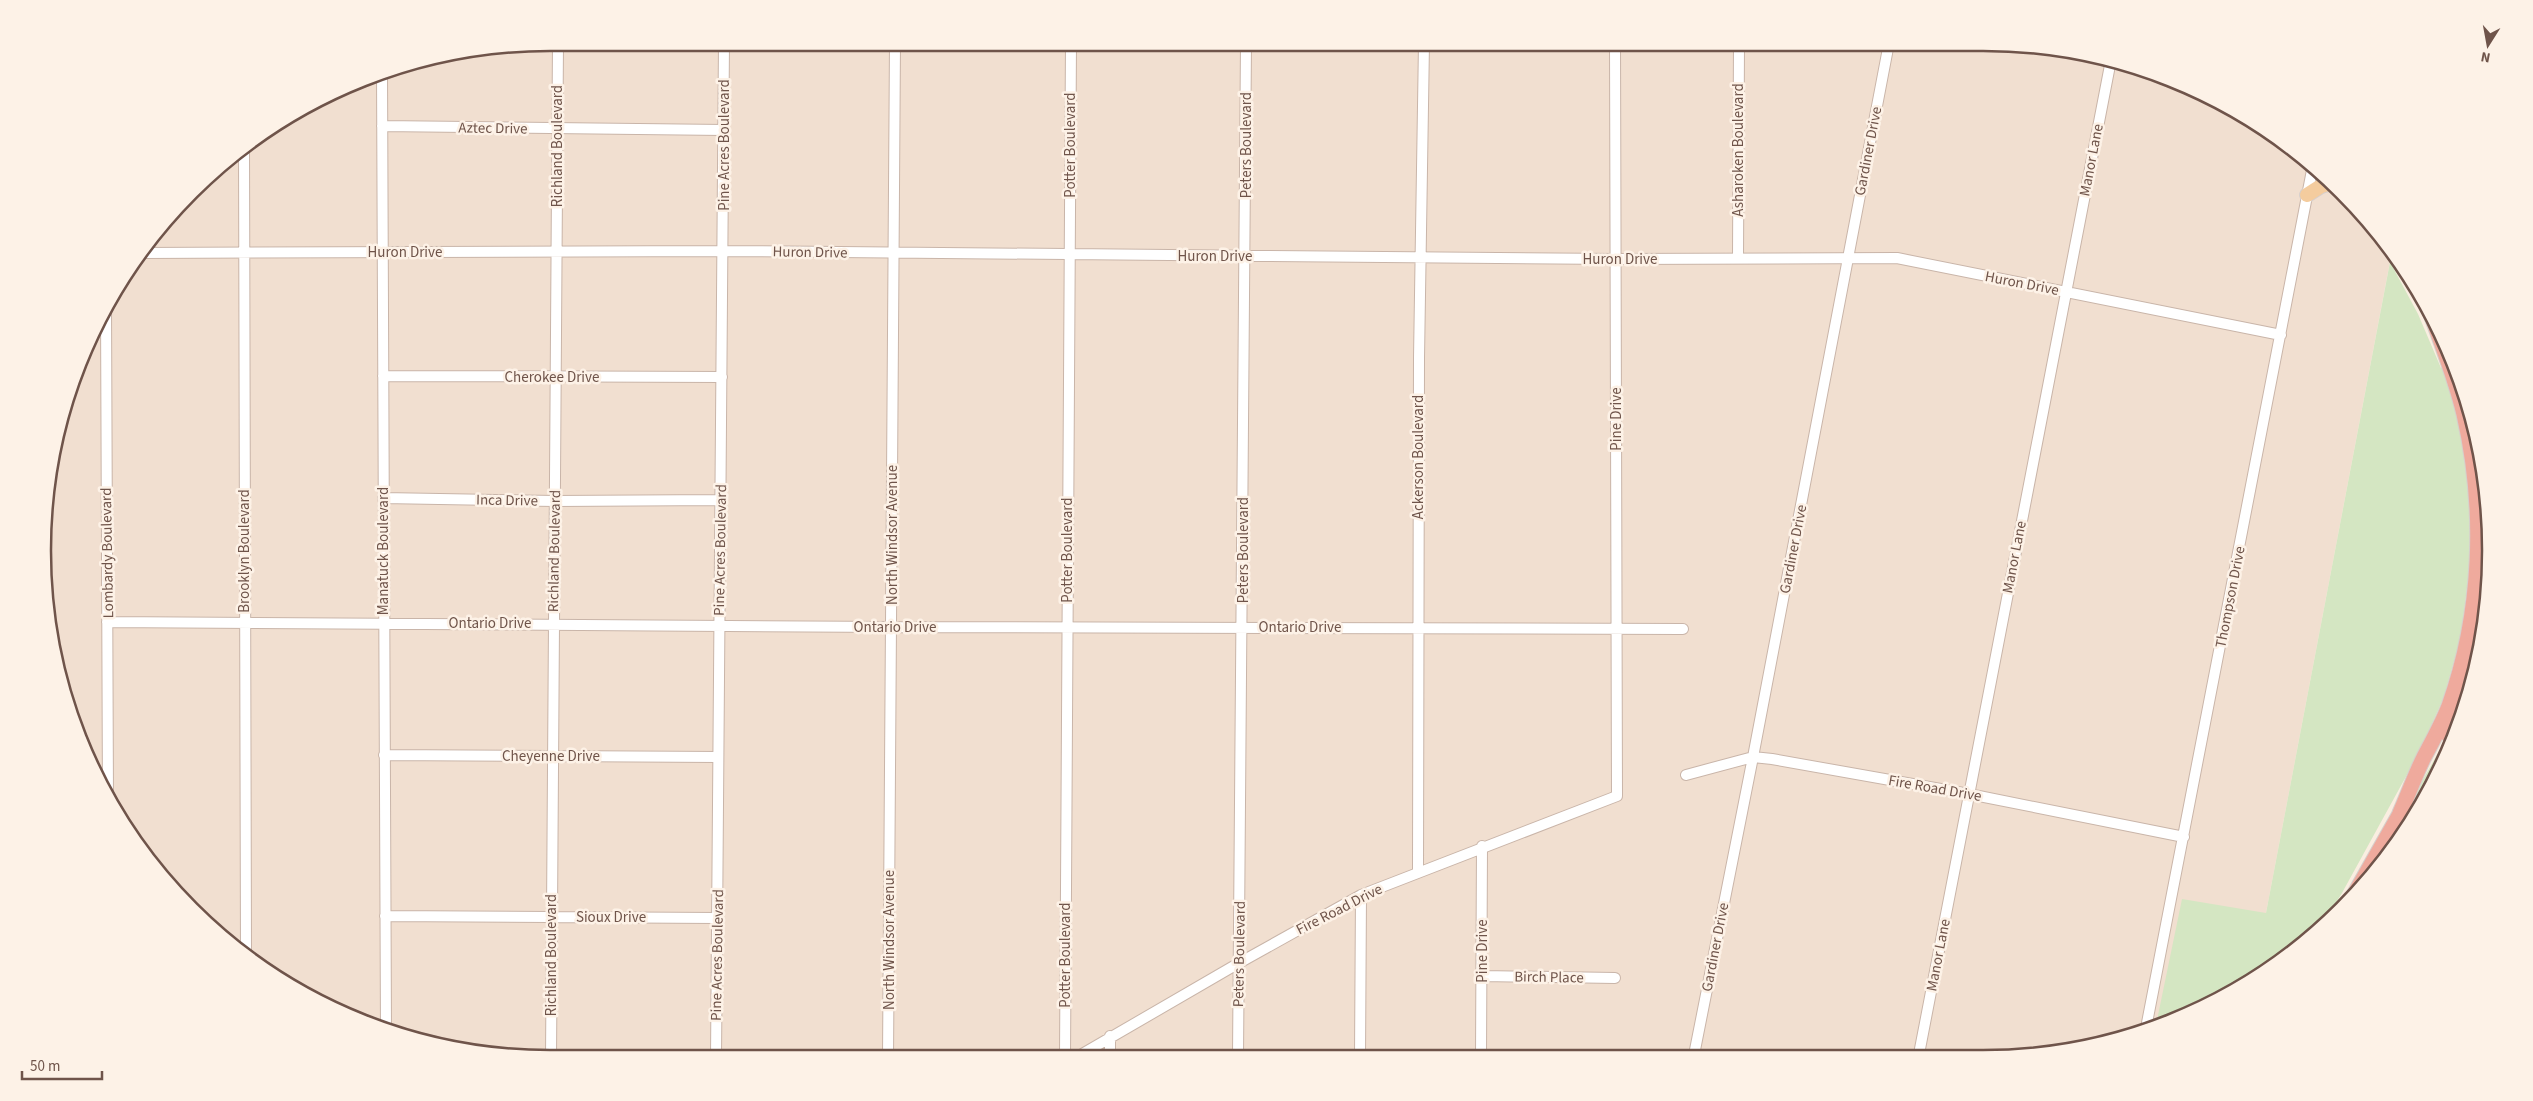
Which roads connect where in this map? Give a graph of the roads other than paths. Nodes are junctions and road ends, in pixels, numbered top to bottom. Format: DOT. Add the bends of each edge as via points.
graph roads {
  1 [pos="558,51"];
  2 [pos="724,51"];
  3 [pos="895,51"];
  4 [pos="1071,51"];
  5 [pos="1246,51"];
  6 [pos="1424,51"];
  7 [pos="1615,51"];
  8 [pos="1739,51"];
  9 [pos="1887,51"];
  10 [pos="2110,67"];
  11 [pos="382,81"];
  12 [pos="382,126"];
  13 [pos="557,129"];
  14 [pos="724,130"];
  15 [pos="244,156"];
  16 [pos="2311,175"];
  17 [pos="2323,185"];
  18 [pos="2308,195"];
  19 [pos="556,251"];
  20 [pos="723,251"];
  21 [pos="245,252"];
  22 [pos="383,252"];
  23 [pos="150,253"];
  24 [pos="894,254"];
  25 [pos="1070,255"];
  26 [pos="1245,256"];
  27 [pos="1420,257"];
  28 [pos="1848,257"];
  29 [pos="1738,258"];
  30 [pos="1616,259"];
  31 [pos="2065,291"];
  32 [pos="106,324"];
  33 [pos="2280,335"];
  34 [pos="383,376"];
  35 [pos="556,377"];
  36 [pos="722,377"];
  37 [pos="2463,414"];
  38 [pos="383,498"];
  39 [pos="721,500"];
  40 [pos="555,501"];
  41 [pos="108,622"];
  42 [pos="244,622"];
  43 [pos="383,623"];
  44 [pos="553,624"];
  45 [pos="720,626"];
  46 [pos="1420,626"];
  47 [pos="891,627"];
  48 [pos="1067,627"];
  49 [pos="1618,627"];
  50 [pos="1242,628"];
  51 [pos="1684,629"];
  52 [pos="2449,728"];
  53 [pos="384,755"];
  54 [pos="552,756"];
  55 [pos="718,757"];
  56 [pos="1753,757"];
  57 [pos="1686,775"];
  58 [pos="108,781"];
  59 [pos="1970,794"];
  60 [pos="1617,796"];
  61 [pos="2400,813"];
  62 [pos="2184,837"];
  63 [pos="1482,846"];
  64 [pos="2372,862"];
  65 [pos="1418,872"];
  66 [pos="1361,895"];
  67 [pos="385,916"];
  68 [pos="552,917"];
  69 [pos="717,918"];
  70 [pos="246,946"];
  71 [pos="1239,963"];
  72 [pos="1482,976"];
  73 [pos="1616,978"];
  74 [pos="2147,1021"];
  75 [pos="386,1022"];
  76 [pos="1110,1036"];
  77 [pos="550,1050"];
  78 [pos="716,1050"];
  79 [pos="888,1050"];
  80 [pos="1065,1050"];
  81 [pos="1088,1050"];
  82 [pos="1110,1050"];
  83 [pos="1238,1050"];
  84 [pos="1360,1050"];
  85 [pos="1481,1050"];
  86 [pos="1695,1050"];
  87 [pos="1920,1050"];
  1 -- 13 [label="street, Richland Boulevard"];
  2 -- 14 [label="street, Pine Acres Boulevard"];
  3 -- 24 [label="street, North Windsor Avenue"];
  4 -- 25 [label="street, Potter Boulevard"];
  5 -- 26 [label="street, Peters Boulevard"];
  6 -- 27 [label="street, Ackerson Boulevard"];
  7 -- 30 [label="street, Pine Drive"];
  8 -- 29 [label="street, Asharoken Boulevard"];
  9 -- 28 [label="street, Gardiner Drive"];
  10 -- 31 [label="street, Manor Lane"];
  11 -- 12 [label="street, Manatuck Boulevard"];
  12 -- 13 [label="street, Aztec Drive"];
  12 -- 22 [label="street, Manatuck Boulevard"];
  13 -- 14 [label="street, Aztec Drive"];
  13 -- 19 [label="street, Richland Boulevard"];
  14 -- 20 [label="street, Pine Acres Boulevard"];
  15 -- 21 [label="street, Brooklyn Boulevard"];
  16 -- 18 [label="street, Thompson Drive"];
  17 -- 18 [label="main road"];
  18 -- 33 [label="street, Thompson Drive"];
  19 -- 20 [label="street, Huron Drive"];
  19 -- 22 [label="street, Huron Drive"];
  19 -- 35 [label="street, Richland Boulevard"];
  20 -- 24 [label="street, Huron Drive"];
  20 -- 36 [label="street, Pine Acres Boulevard"];
  21 -- 22 [label="street, Huron Drive"];
  21 -- 23 [label="street, Huron Drive"];
  21 -- 42 [label="street, Brooklyn Boulevard"];
  22 -- 34 [label="street, Manatuck Boulevard"];
  24 -- 25 [label="street, Huron Drive"];
  24 -- 47 [label="street, North Windsor Avenue"];
  25 -- 26 [label="street, Huron Drive"];
  25 -- 48 [label="street, Potter Boulevard"];
  26 -- 27 [label="street, Huron Drive"];
  26 -- 50 [label="street, Peters Boulevard"];
  27 -- 30 [label="street, Huron Drive"];
  27 -- 46 [label="street, Ackerson Boulevard"];
  28 -- 29 [label="street, Huron Drive"];
  28 -- 31 [label="street, Huron Drive" via="1896,258"];
  28 -- 56 [label="street, Gardiner Drive"];
  29 -- 30 [label="street, Huron Drive"];
  30 -- 49 [label="street, Pine Drive"];
  31 -- 33 [label="street, Huron Drive"];
  31 -- 59 [label="street, Manor Lane"];
  32 -- 41 [label="street, Lombardy Boulevard"];
  33 -- 62 [label="street, Thompson Drive"];
  34 -- 35 [label="street, Cherokee Drive"];
  34 -- 38 [label="street, Manatuck Boulevard"];
  35 -- 36 [label="street, Cherokee Drive"];
  35 -- 40 [label="street, Richland Boulevard"];
  36 -- 39 [label="street, Pine Acres Boulevard"];
  37 -- 61 [label="highway" via="2477,505 2477,568 2471,620 2444,718"];
  38 -- 40 [label="street, Inca Drive"];
  38 -- 43 [label="street, Manatuck Boulevard"];
  39 -- 40 [label="street, Inca Drive"];
  39 -- 45 [label="street, Pine Acres Boulevard"];
  40 -- 44 [label="street, Richland Boulevard"];
  41 -- 42 [label="street, Ontario Drive"];
  41 -- 58 [label="street, Lombardy Boulevard"];
  42 -- 43 [label="street, Ontario Drive"];
  42 -- 70 [label="street, Brooklyn Boulevard"];
  43 -- 44 [label="street, Ontario Drive"];
  43 -- 53 [label="street, Manatuck Boulevard"];
  44 -- 45 [label="street, Ontario Drive"];
  44 -- 54 [label="street, Richland Boulevard"];
  45 -- 47 [label="street, Ontario Drive"];
  45 -- 55 [label="street, Pine Acres Boulevard"];
  46 -- 49 [label="street, Ontario Drive"];
  46 -- 50 [label="street, Ontario Drive"];
  46 -- 65 [label="street, Ackerson Boulevard"];
  47 -- 48 [label="street, Ontario Drive"];
  47 -- 79 [label="street, North Windsor Avenue"];
  48 -- 50 [label="street, Ontario Drive"];
  48 -- 80 [label="street, Potter Boulevard"];
  49 -- 51 [label="street, Ontario Drive"];
  49 -- 60 [label="street, Pine Drive"];
  50 -- 71 [label="street, Peters Boulevard"];
  52 -- 61 [label="highway"];
  53 -- 54 [label="street, Cheyenne Drive"];
  53 -- 67 [label="street, Manatuck Boulevard"];
  54 -- 55 [label="street, Cheyenne Drive"];
  54 -- 68 [label="street, Richland Boulevard"];
  55 -- 69 [label="street, Pine Acres Boulevard"];
  56 -- 57 [label="street, Fire Road Drive"];
  56 -- 59 [label="street, Fire Road Drive"];
  56 -- 86 [label="street, Gardiner Drive"];
  59 -- 62 [label="street, Fire Road Drive"];
  59 -- 87 [label="street, Manor Lane"];
  60 -- 63 [label="street, Fire Road Drive"];
  61 -- 64 [label="highway"];
  62 -- 74 [label="street, Thompson Drive"];
  63 -- 65 [label="street, Fire Road Drive"];
  63 -- 72 [label="street, Pine Drive"];
  65 -- 66 [label="street, Fire Road Drive"];
  66 -- 71 [label="street, Fire Road Drive"];
  66 -- 84 [label="street"];
  67 -- 68 [label="street, Sioux Drive"];
  67 -- 75 [label="street, Manatuck Boulevard"];
  68 -- 69 [label="street, Sioux Drive"];
  68 -- 77 [label="street, Richland Boulevard"];
  69 -- 78 [label="street, Pine Acres Boulevard"];
  71 -- 76 [label="street, Fire Road Drive"];
  71 -- 83 [label="street, Peters Boulevard"];
  72 -- 73 [label="street, Birch Place"];
  72 -- 85 [label="street, Pine Drive"];
  76 -- 81 [label="street, Fire Road Drive"];
  76 -- 82 [label="street"];
}
